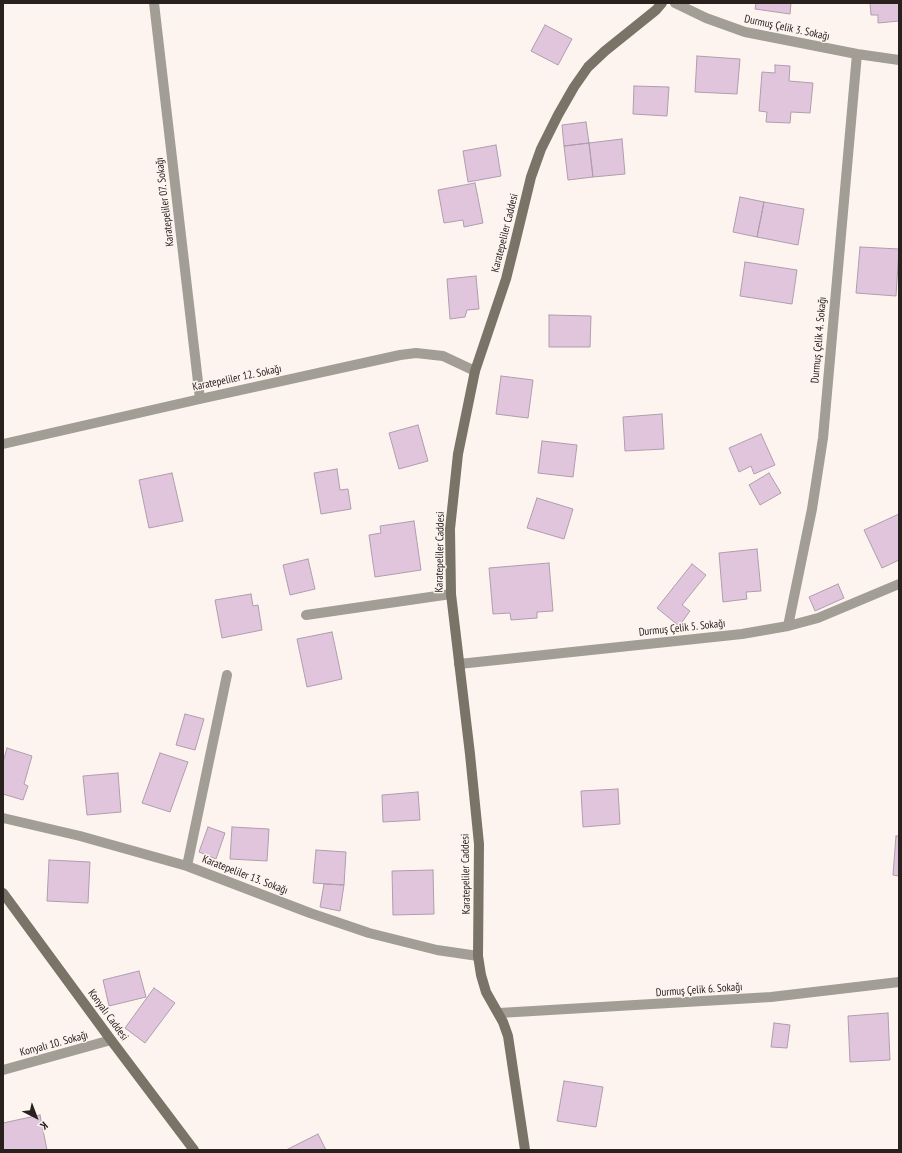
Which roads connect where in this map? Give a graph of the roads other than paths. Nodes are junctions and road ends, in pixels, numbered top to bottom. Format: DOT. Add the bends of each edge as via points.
graph roads {
  1 [pos="154,3"];
  2 [pos="662,3"];
  3 [pos="675,3"];
  4 [pos="857,54"];
  5 [pos="899,60"];
  6 [pos="475,371"];
  7 [pos="200,399"];
  8 [pos="3,444"];
  9 [pos="899,584"];
  10 [pos="451,594"];
  11 [pos="306,614"];
  12 [pos="788,626"];
  13 [pos="459,664"];
  14 [pos="227,675"];
  15 [pos="3,818"];
  16 [pos="187,866"];
  17 [pos="3,892"];
  18 [pos="478,956"];
  19 [pos="899,982"];
  20 [pos="499,1013"];
  21 [pos="111,1040"];
  22 [pos="3,1070"];
  23 [pos="194,1150"];
  24 [pos="525,1150"];
  1 -- 7 [label="street, Karatepeliler 07. Sokağı"];
  2 -- 6 [label="street, Karatepeliler Caddesi" via="648,18 610,46 588,67 558,115 541,149 531,177 506,279"];
  3 -- 4 [label="street, Durmuş Çelik 3. Sokağı" via="745,32"];
  4 -- 5 [label="street, Durmuş Çelik 3. Sokağı"];
  4 -- 12 [label="street, Durmuş Çelik 4. Sokağı" via="822,438 812,509"];
  6 -- 7 [label="street, Karatepeliler 12. Sokağı" via="443,356 408,354"];
  6 -- 10 [label="street, Karatepeliler Caddesi" via="458,454 453,500 450,529"];
  7 -- 8 [label="street, Karatepeliler 12. Sokağı"];
  9 -- 12 [label="street, Durmuş Çelik 5. Sokağı" via="818,618"];
  10 -- 11 [label="street"];
  10 -- 13 [label="street, Karatepeliler Caddesi"];
  12 -- 13 [label="street, Durmuş Çelik 5. Sokağı" via="742,634"];
  13 -- 18 [label="street, Karatepeliler Caddesi" via="479,844"];
  14 -- 16 [label="street"];
  15 -- 16 [label="street, Karatepeliler 13. Sokağı" via="80,836"];
  16 -- 18 [label="street, Karatepeliler 13. Sokağı" via="369,933 437,950"];
  17 -- 21 [label="street, Konyalı Caddesi"];
  18 -- 20 [label="street, Karatepeliler Caddesi" via="486,992"];
  19 -- 20 [label="street, Durmuş Çelik 6. Sokağı" via="771,997"];
  20 -- 24 [label="street, Karatepeliler Caddesi" via="508,1036"];
  21 -- 22 [label="street, Konyalı 10. Sokağı"];
  21 -- 23 [label="street, Konyalı Caddesi"];
}
